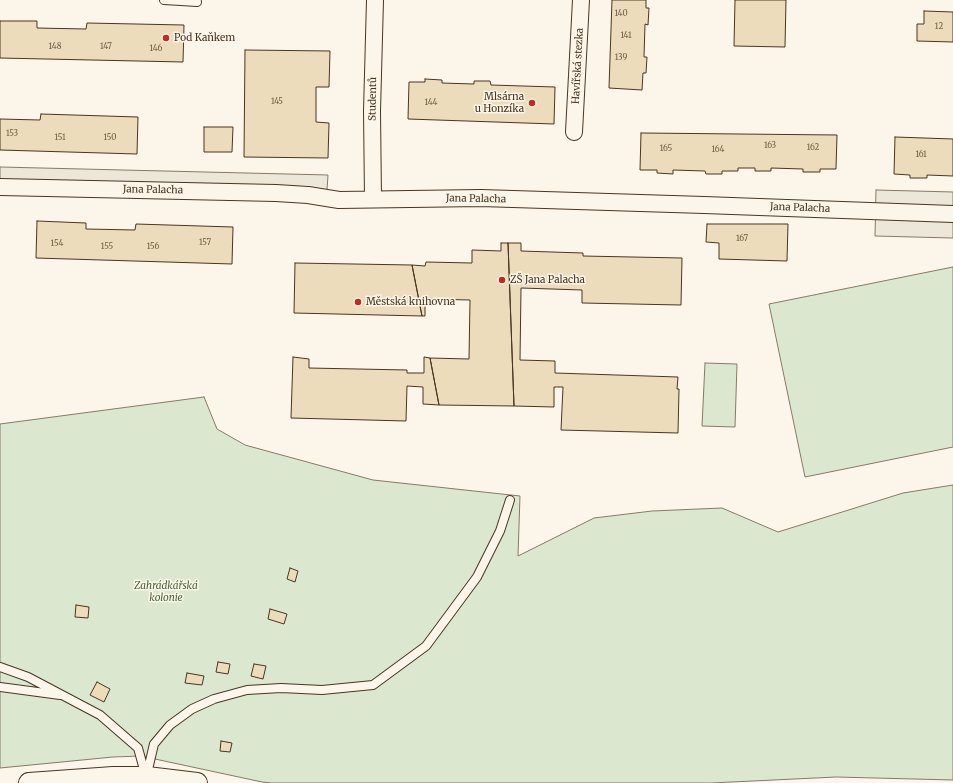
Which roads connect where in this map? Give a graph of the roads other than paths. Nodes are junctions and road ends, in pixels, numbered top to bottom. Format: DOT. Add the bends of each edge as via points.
graph roads {
  1 [pos="164,0"];
  2 [pos="375,0"];
  3 [pos="581,0"];
  4 [pos="197,2"];
  5 [pos="574,132"];
  6 [pos="0,187"];
  7 [pos="373,199"];
  8 [pos="953,214"];
  9 [pos="510,500"];
  10 [pos="0,667"];
  11 [pos="0,687"];
  12 [pos="66,696"];
  13 [pos="145,780"];
  14 [pos="29,783"];
  15 [pos="197,783"];
  1 -- 4 [label="lane"];
  2 -- 7 [label="street, Studentů"];
  3 -- 5 [label="street, Havířská stezka"];
  6 -- 7 [label="street, Jana Palacha" via="276,192 339,200"];
  7 -- 8 [label="street, Jana Palacha" via="704,204"];
  9 -- 13 [label="lane" via="500,531 477,578 426,646 373,685 322,690 247,690 214,698 192,709 170,725 154,744"];
  10 -- 12 [label="lane" via="28,677"];
  11 -- 12 [label="lane"];
  12 -- 13 [label="lane" via="100,715 138,748"];
  13 -- 14 [label="street" via="114,777"];
  13 -- 15 [label="street"];
}
